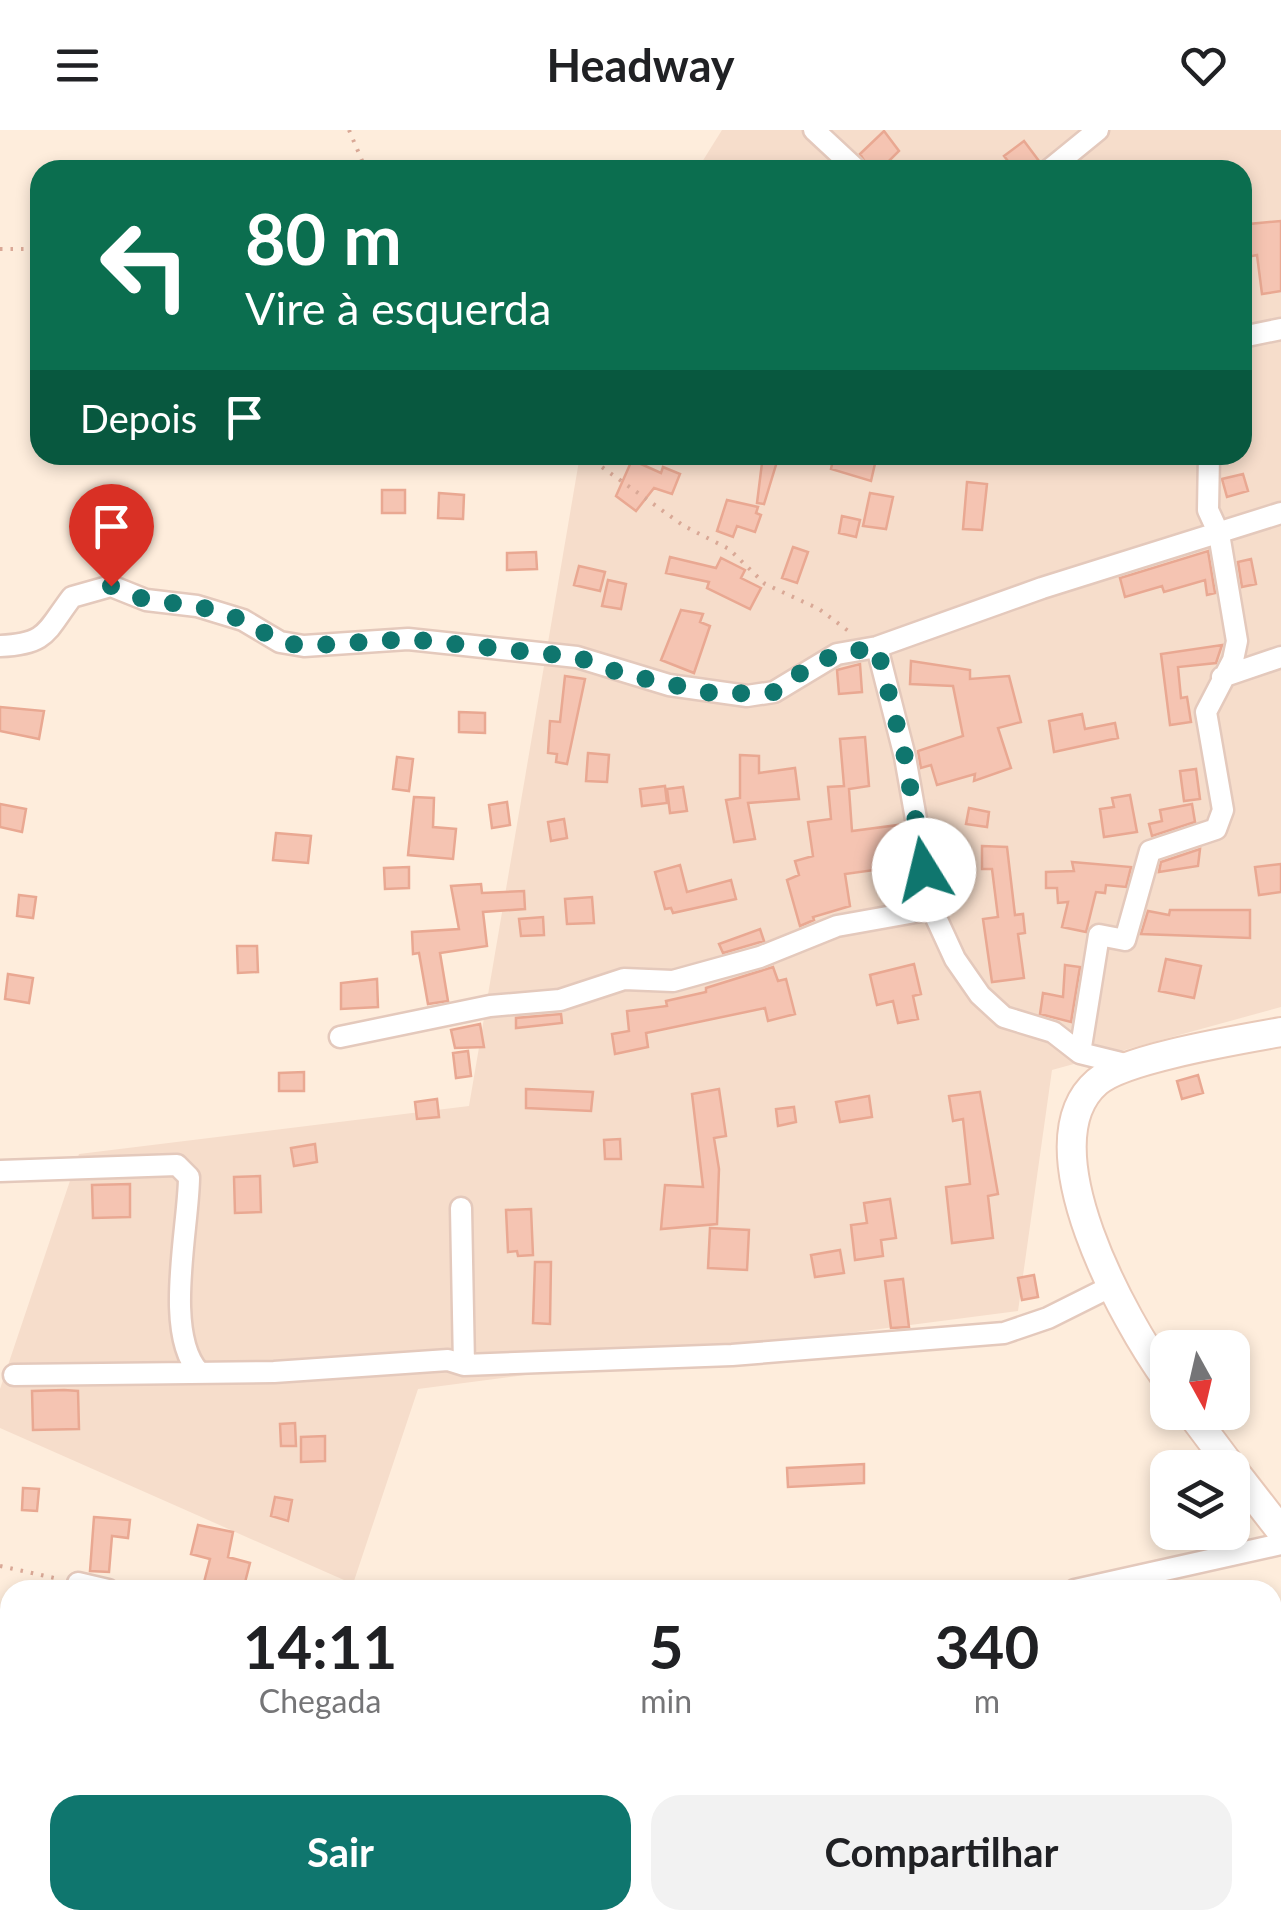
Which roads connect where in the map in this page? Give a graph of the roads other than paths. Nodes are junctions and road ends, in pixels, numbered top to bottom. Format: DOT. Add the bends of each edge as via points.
graph roads {
  1 [pos="814,130"];
  2 [pos="1098,130"];
  3 [pos="846,160"];
  4 [pos="1060,160"];
  5 [pos="1281,328"];
  6 [pos="1252,335"];
  7 [pos="1209,465"];
  8 [pos="1281,513"];
  9 [pos="1219,534"];
  10 [pos="0,646"];
  11 [pos="877,647"];
  12 [pos="1281,657"];
  13 [pos="1242,660"];
  14 [pos="932,909"];
  15 [pos="1281,1032"];
  16 [pos="340,1037"];
  17 [pos="1080,1053"];
  18 [pos="1135,1067"];
  19 [pos="0,1171"];
  20 [pos="462,1208"];
  21 [pos="1112,1286"];
  22 [pos="1150,1357"];
  23 [pos="464,1365"];
  24 [pos="200,1372"];
  25 [pos="14,1375"];
  26 [pos="1250,1491"];
  27 [pos="1281,1531"];
  28 [pos="1281,1544"];
  29 [pos="1119,1580"];
  1 -- 3 [label="street"];
  2 -- 4 [label="street"];
  5 -- 6 [label="street"];
  7 -- 9 [label="street" via="1208,510"];
  8 -- 9 [label="street"];
  9 -- 11 [label="street"];
  9 -- 13 [label="street"];
  10 -- 11 [label="street" via="38,640 72,596 111,586 243,620 280,642 408,639 577,657 716,694 774,692 813,664"];
  11 -- 14 [label="street"];
  12 -- 13 [label="street"];
  13 -- 17 [label="street" via="1222,677 1206,712 1220,820 1206,835 1150,851 1125,940 1099,935"];
  14 -- 16 [label="street" via="837,926 674,981 624,979 560,1000 490,1006"];
  14 -- 17 [label="street" via="980,994 1004,1017 1053,1032"];
  15 -- 18 [label="street"];
  17 -- 18 [label="street"];
  18 -- 21 [label="street" via="1099,1080 1078,1107 1072,1144 1074,1184"];
  19 -- 24 [label="street" via="177,1164 189,1177 183,1326 187,1355"];
  20 -- 23 [label="street"];
  21 -- 22 [label="street"];
  21 -- 23 [label="street" via="1004,1333 732,1355"];
  23 -- 24 [label="street" via="428,1360"];
  24 -- 25 [label="street"];
  26 -- 27 [label="street"];
  28 -- 29 [label="street"];
}
